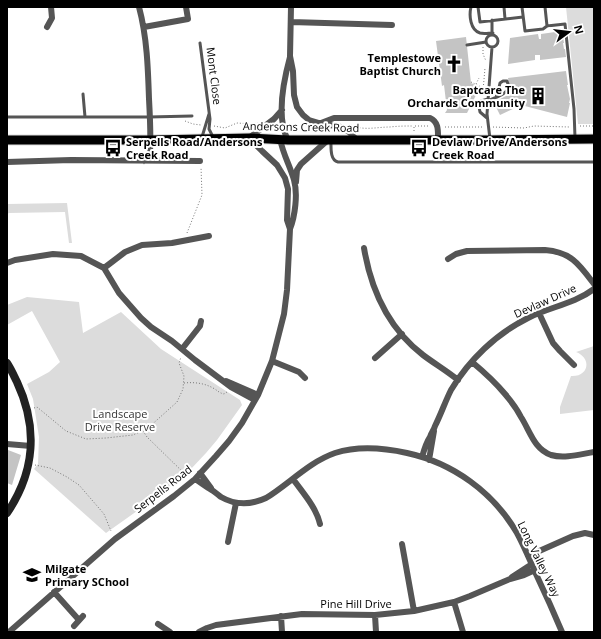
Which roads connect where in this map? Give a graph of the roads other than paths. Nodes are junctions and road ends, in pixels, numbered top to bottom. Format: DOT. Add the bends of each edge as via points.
graph roads {
  1 [pos="51,7"];
  2 [pos="139,7"];
  3 [pos="186,7"];
  4 [pos="291,7"];
  5 [pos="470,7"];
  6 [pos="478,7"];
  7 [pos="504,7"];
  8 [pos="522,7"];
  9 [pos="545,7"];
  10 [pos="523,17"];
  11 [pos="506,19"];
  12 [pos="492,20"];
  13 [pos="291,22"];
  14 [pos="392,25"];
  15 [pos="547,26"];
  16 [pos="144,27"];
  17 [pos="47,28"];
  18 [pos="493,34"];
  19 [pos="484,42"];
  20 [pos="200,43"];
  21 [pos="467,45"];
  22 [pos="492,47"];
  23 [pos="290,56"];
  24 [pos="83,94"];
  25 [pos="496,97"];
  26 [pos="488,100"];
  27 [pos="282,110"];
  28 [pos="192,116"];
  29 [pos="7,117"];
  30 [pos="85,117"];
  31 [pos="150,117"];
  32 [pos="487,118"];
  33 [pos="319,123"];
  34 [pos="207,125"];
  35 [pos="249,138"];
  36 [pos="201,139"];
  37 [pos="214,139"];
  38 [pos="284,139"];
  39 [pos="330,139"];
  40 [pos="7,140"];
  41 [pos="150,140"];
  42 [pos="357,140"];
  43 [pos="438,140"];
  44 [pos="490,140"];
  45 [pos="575,140"];
  46 [pos="594,140"];
  47 [pos="144,160"];
  48 [pos="200,161"];
  49 [pos="7,162"];
  50 [pos="329,162"];
  51 [pos="338,162"];
  52 [pos="594,162"];
  53 [pos="295,189"];
  54 [pos="288,197"];
  55 [pos="295,197"];
  56 [pos="290,230"];
  57 [pos="209,236"];
  58 [pos="364,248"];
  59 [pos="448,258"];
  60 [pos="7,263"];
  61 [pos="104,268"];
  62 [pos="594,284"];
  63 [pos="594,289"];
  64 [pos="539,313"];
  65 [pos="201,321"];
  66 [pos="402,334"];
  67 [pos="183,350"];
  68 [pos="375,358"];
  69 [pos="272,361"];
  70 [pos="472,362"];
  71 [pos="7,363"];
  72 [pos="574,365"];
  73 [pos="219,377"];
  74 [pos="305,378"];
  75 [pos="458,380"];
  76 [pos="256,398"];
  77 [pos="435,428"];
  78 [pos="7,444"];
  79 [pos="31,446"];
  80 [pos="594,452"];
  81 [pos="422,457"];
  82 [pos="429,460"];
  83 [pos="200,473"];
  84 [pos="292,479"];
  85 [pos="193,480"];
  86 [pos="211,490"];
  87 [pos="236,503"];
  88 [pos="7,513"];
  89 [pos="320,524"];
  90 [pos="594,536"];
  91 [pos="228,542"];
  92 [pos="402,544"];
  93 [pos="528,556"];
  94 [pos="533,567"];
  95 [pos="54,592"];
  96 [pos="454,602"];
  97 [pos="414,611"];
  98 [pos="280,616"];
  99 [pos="375,616"];
  100 [pos="158,624"];
  101 [pos="74,626"];
  102 [pos="9,632"];
  103 [pos="170,632"];
  104 [pos="199,632"];
  105 [pos="282,632"];
  106 [pos="376,632"];
  107 [pos="463,632"];
  108 [pos="562,632"];
  1 -- 17 [label="street" via="52,18"];
  2 -- 16 [label="street"];
  3 -- 16 [label="street" via="188,19"];
  4 -- 13 [label="street, Serpells Road"];
  5 -- 18 [label="lane" via="471,22 475,30"];
  6 -- 12 [label="lane" via="480,22"];
  7 -- 11 [label="lane"];
  8 -- 10 [label="lane"];
  9 -- 15 [label="lane"];
  10 -- 11 [label="lane"];
  10 -- 15 [label="lane" via="524,31"];
  11 -- 12 [label="lane"];
  12 -- 18 [label="lane"];
  13 -- 14 [label="street"];
  13 -- 23 [label="street, Serpells Road"];
  15 -- 45 [label="lane" via="565,24"];
  16 -- 31 [label="street"];
  18 -- 19 [label="lane"];
  18 -- 22 [label="lane" via="499,42"];
  19 -- 21 [label="lane"];
  19 -- 22 [label="lane"];
  20 -- 34 [label="lane, Mont Close" via="209,111"];
  22 -- 26 [label="lane"];
  23 -- 27 [label="street, Serpells Road" via="284,80"];
  23 -- 33 [label="street, Serpells Road" via="298,109 304,116"];
  24 -- 30 [label="lane"];
  25 -- 25 [label="lane" via="500,83 507,81 509,90"];
  25 -- 26 [label="lane"];
  26 -- 32 [label="lane"];
  26 -- 32 [label="lane" via="481,101 479,107 480,112"];
  27 -- 35 [label="street"];
  27 -- 38 [label="street, Serpells Road"];
  28 -- 31 [label="lane"];
  29 -- 30 [label="lane"];
  30 -- 31 [label="lane"];
  31 -- 41 [label="street"];
  32 -- 44 [label="lane"];
  33 -- 42 [label="street, Serpells Road" via="343,128"];
  33 -- 43 [label="street" via="334,118 430,118 436,122"];
  34 -- 36 [label="lane, Mont Close"];
  34 -- 37 [label="lane"];
  35 -- 37 [label="main road, Andersons Creek Road"];
  35 -- 38 [label="main road, Andersons Creek Road"];
  35 -- 54 [label="street, Serpells Road" via="281,170 287,183"];
  36 -- 37 [label="main road, Andersons Creek Road"];
  36 -- 41 [label="main road, Andersons Creek Road"];
  38 -- 39 [label="main road, Andersons Creek Road"];
  38 -- 53 [label="street, Serpells Road" via="283,151"];
  39 -- 42 [label="main road, Andersons Creek Road"];
  39 -- 51 [label="lane" via="334,161"];
  39 -- 53 [label="street, Serpells Road" via="300,166"];
  40 -- 41 [label="main road, Andersons Creek Road"];
  41 -- 47 [label="street" via="150,153"];
  42 -- 43 [label="main road, Andersons Creek Road"];
  43 -- 44 [label="main road, Andersons Creek Road"];
  44 -- 45 [label="main road, Andersons Creek Road"];
  45 -- 46 [label="main road, Andersons Creek Road"];
  47 -- 48 [label="street"];
  47 -- 49 [label="street"];
  50 -- 51 [label="lane"];
  51 -- 52 [label="lane"];
  53 -- 55 [label="street, Serpells Road"];
  54 -- 55 [label="street"];
  54 -- 56 [label="street, Serpells Road"];
  55 -- 56 [label="street, Serpells Road" via="294,219"];
  56 -- 69 [label="street, Serpells Road" via="286,302"];
  57 -- 61 [label="street" via="172,243 142,245 125,252"];
  58 -- 66 [label="street" via="376,294"];
  59 -- 62 [label="street" via="473,250 556,251 574,260"];
  60 -- 61 [label="street" via="53,254 81,256"];
  61 -- 67 [label="street" via="119,293 141,318"];
  63 -- 64 [label="street, Devlaw Drive"];
  64 -- 70 [label="street, Devlaw Drive" via="500,336"];
  64 -- 72 [label="street" via="553,343"];
  65 -- 67 [label="street"];
  66 -- 68 [label="street"];
  66 -- 75 [label="street" via="422,354"];
  67 -- 73 [label="street"];
  69 -- 74 [label="street" via="299,372"];
  69 -- 76 [label="street, Serpells Road"];
  70 -- 75 [label="street, Devlaw Drive"];
  70 -- 80 [label="street" via="506,395 535,443 542,450 551,455 561,456"];
  71 -- 79 [label="street" via="27,409"];
  73 -- 76 [label="street"];
  73 -- 76 [label="street" via="231,387"];
  75 -- 77 [label="street, Devlaw Drive"];
  76 -- 83 [label="street, Serpells Road" via="229,441"];
  77 -- 81 [label="street, Devlaw Drive"];
  77 -- 82 [label="street, Devlaw Drive"];
  78 -- 79 [label="street"];
  79 -- 88 [label="street" via="21,490"];
  81 -- 82 [label="street, Long Valley Way"];
  81 -- 84 [label="street, Long Valley Way" via="387,450 351,450 326,457"];
  82 -- 93 [label="street, Long Valley Way" via="462,475 489,497 512,525"];
  83 -- 85 [label="street, Serpells Road"];
  83 -- 86 [label="street, Long Valley Way"];
  84 -- 87 [label="street, Long Valley Way" via="262,500"];
  84 -- 89 [label="street" via="317,513"];
  85 -- 86 [label="street, Long Valley Way"];
  85 -- 95 [label="street, Serpells Road" via="114,539"];
  86 -- 87 [label="street, Long Valley Way"];
  87 -- 91 [label="street"];
  90 -- 93 [label="street" via="573,536"];
  92 -- 97 [label="street"];
  93 -- 94 [label="street, Long Valley Way"];
  94 -- 96 [label="street, Pine Hill Drive"];
  94 -- 108 [label="street, Long Valley Way"];
  95 -- 101 [label="street" via="81,618"];
  95 -- 102 [label="street, Serpells Road"];
  96 -- 97 [label="street, Pine Hill Drive"];
  96 -- 107 [label="street"];
  97 -- 99 [label="street, Pine Hill Drive"];
  98 -- 99 [label="street, Pine Hill Drive"];
  98 -- 104 [label="street, Pine Hill Drive" via="216,624"];
  98 -- 105 [label="street"];
  99 -- 106 [label="street"];
  100 -- 103 [label="street"];
}
